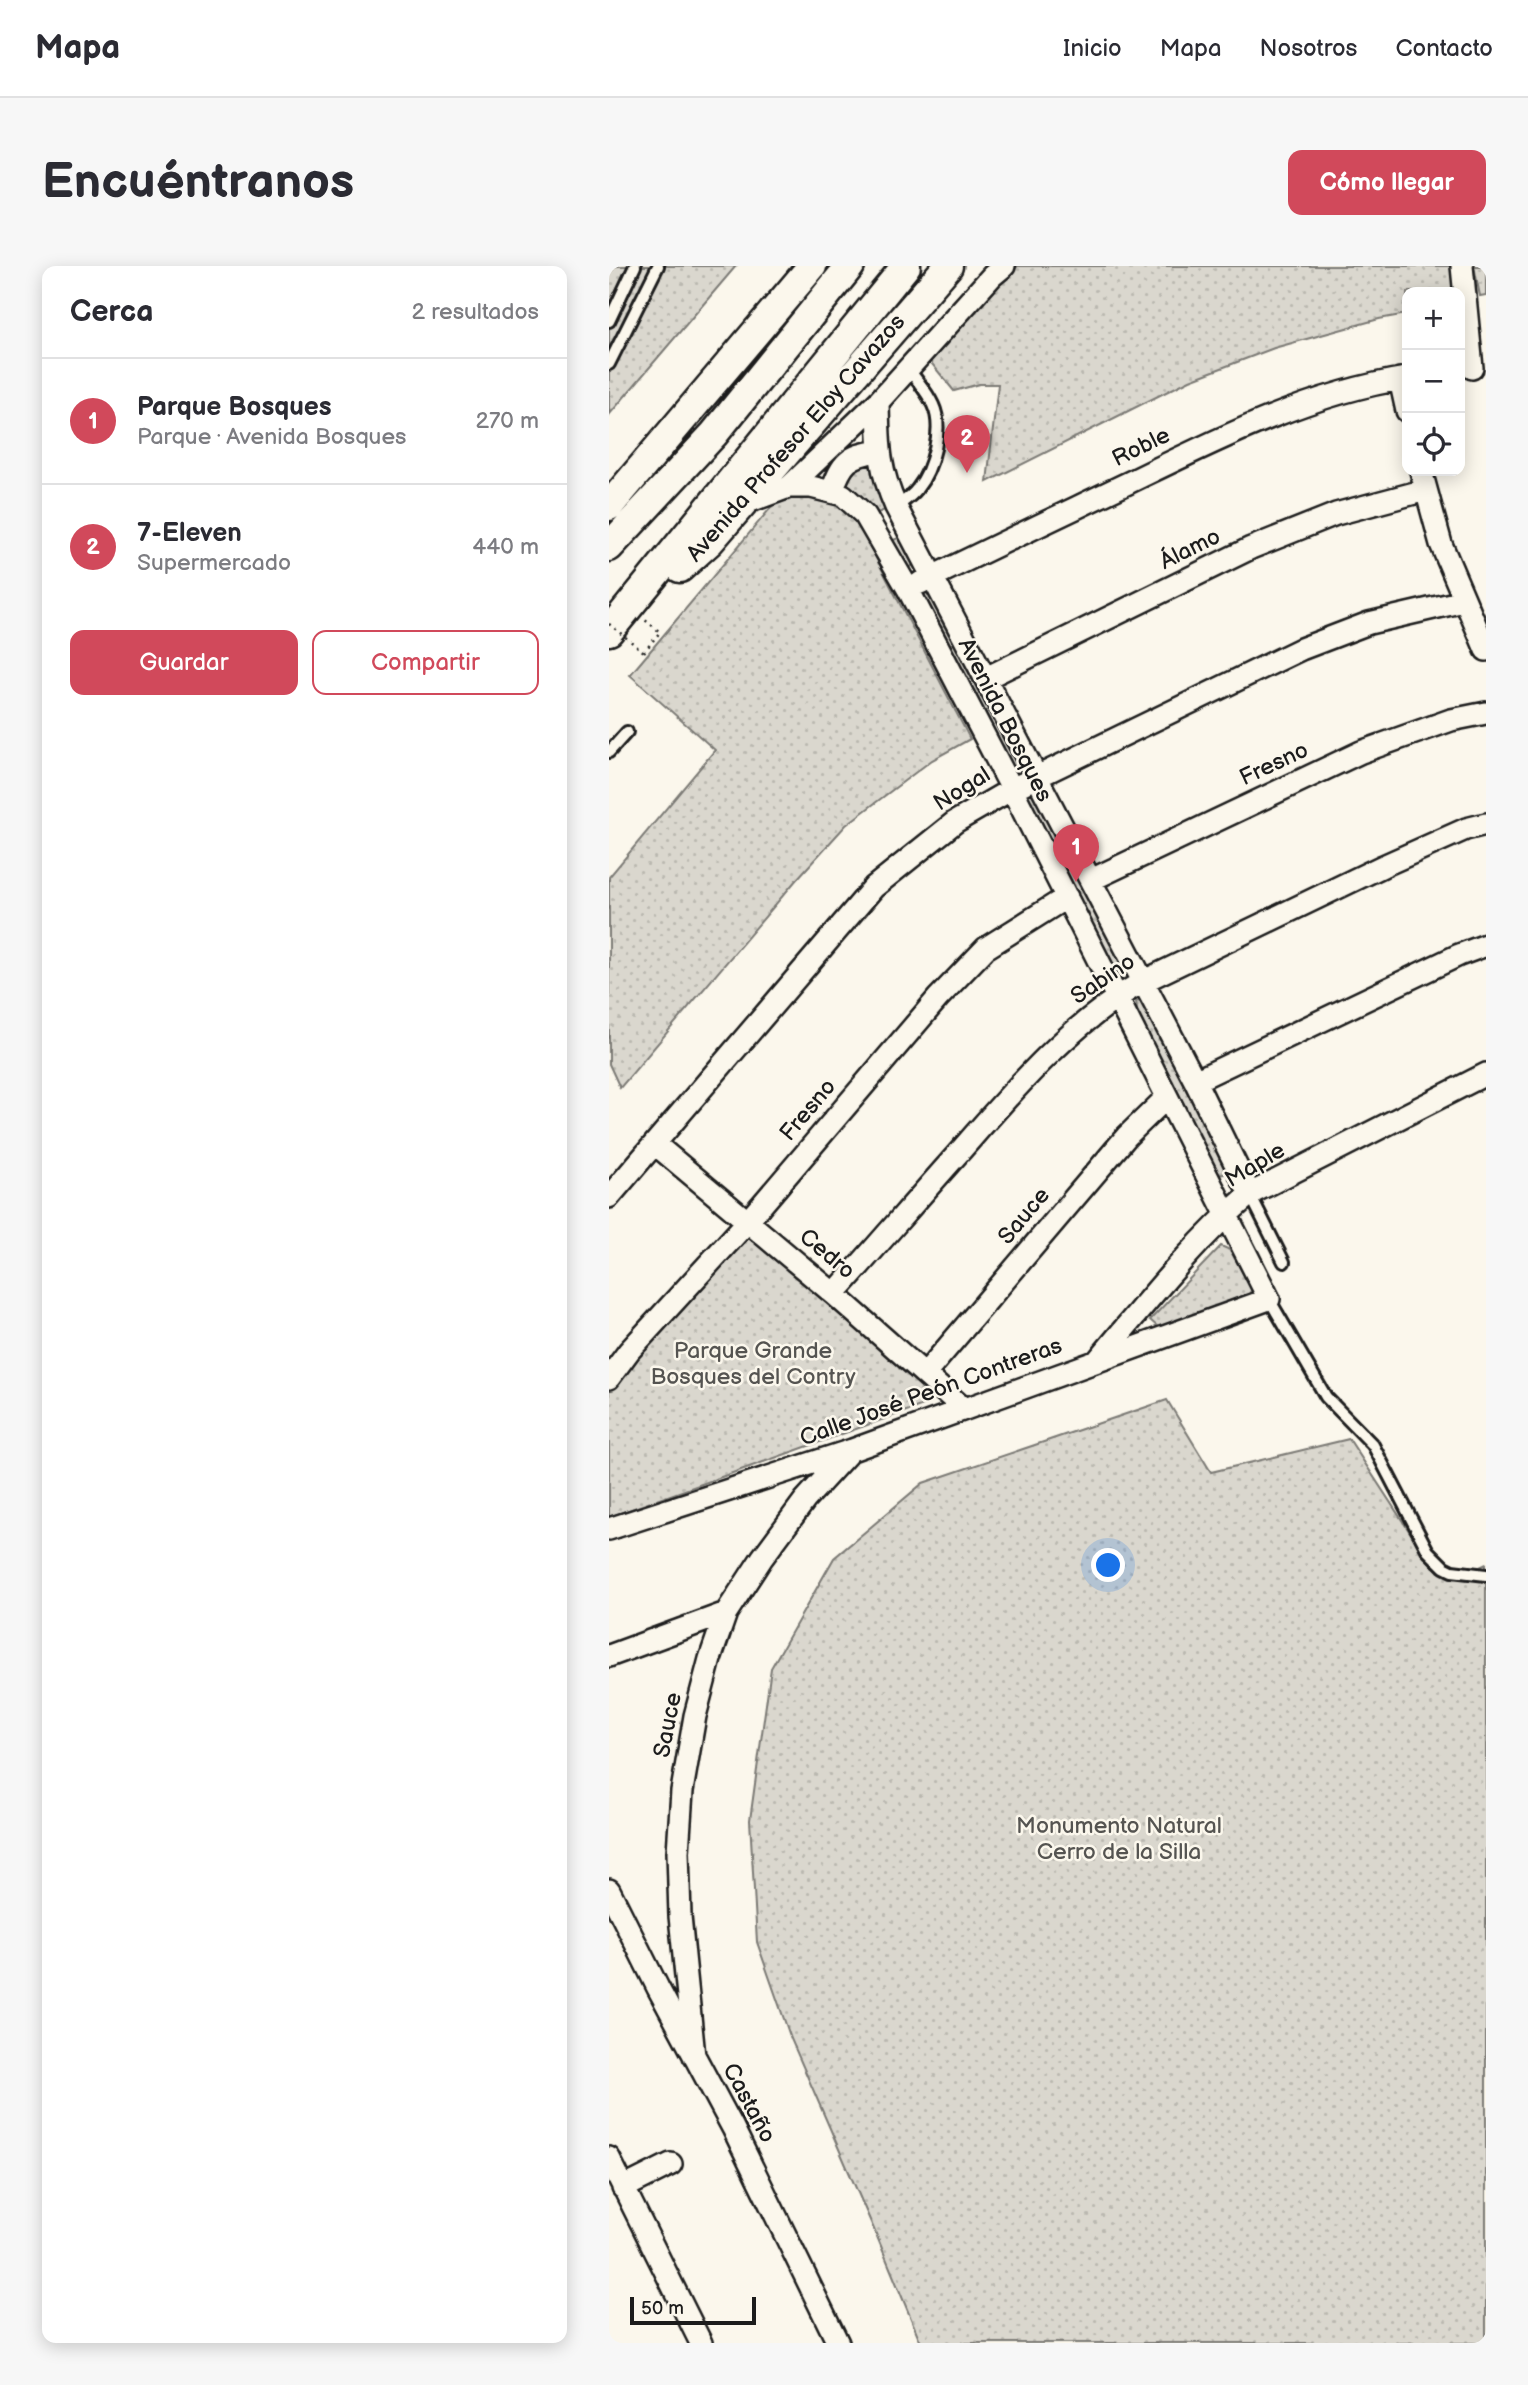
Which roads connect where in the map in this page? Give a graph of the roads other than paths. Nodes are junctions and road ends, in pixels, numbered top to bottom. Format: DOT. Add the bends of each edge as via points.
graph roads {
  1 [pos="635,266"];
  2 [pos="658,266"];
  3 [pos="812,266"];
  4 [pos="906,266"];
  5 [pos="948,266"];
  6 [pos="1004,266"];
  7 [pos="1462,266"];
  8 [pos="841,277"];
  9 [pos="609,321"];
  10 [pos="609,365"];
  11 [pos="908,368"];
  12 [pos="1473,368"];
  13 [pos="1402,379"];
  14 [pos="877,402"];
  15 [pos="878,451"];
  16 [pos="1423,480"];
  17 [pos="789,487"];
  18 [pos="832,491"];
  19 [pos="609,506"];
  20 [pos="740,506"];
  21 [pos="896,507"];
  22 [pos="609,547"];
  23 [pos="932,577"];
  24 [pos="647,586"];
  25 [pos="908,589"];
  26 [pos="1464,601"];
  27 [pos="609,631"];
  28 [pos="1486,650"];
  29 [pos="986,678"];
  30 [pos="1486,713"];
  31 [pos="627,732"];
  32 [pos="609,752"];
  33 [pos="1037,776"];
  34 [pos="1012,789"];
  35 [pos="1486,824"];
  36 [pos="1091,880"];
  37 [pos="1067,897"];
  38 [pos="1486,945"];
  39 [pos="1142,982"];
  40 [pos="1118,996"];
  41 [pos="1486,1074"];
  42 [pos="1195,1081"];
  43 [pos="1167,1097"];
  44 [pos="655,1144"];
  45 [pos="1250,1194"];
  46 [pos="609,1197"];
  47 [pos="1226,1215"];
  48 [pos="748,1221"];
  49 [pos="1285,1262"];
  50 [pos="834,1294"];
  51 [pos="1269,1299"];
  52 [pos="1096,1361"];
  53 [pos="925,1374"];
  54 [pos="609,1378"];
  55 [pos="963,1408"];
  56 [pos="852,1450"];
  57 [pos="609,1529"];
  58 [pos="1486,1575"];
  59 [pos="726,1613"];
  60 [pos="609,1656"];
  61 [pos="609,1890"];
  62 [pos="694,2056"];
  63 [pos="609,2158"];
  64 [pos="671,2164"];
  65 [pos="623,2188"];
  66 [pos="701,2343"];
  67 [pos="838,2343"];
  1 -- 9 [label="lane"];
  2 -- 10 [label="lane"];
  3 -- 19 [label="main road"];
  4 -- 24 [label="main road"];
  5 -- 20 [label="main road, Avenida Profesor Eloy Cavazos"];
  6 -- 11 [label="street"];
  7 -- 12 [label="street"];
  8 -- 22 [label="main road" via="714,434"];
  11 -- 14 [label="street"];
  11 -- 21 [label="lane" via="934,406 937,431 933,456 920,486"];
  13 -- 23 [label="street, Roble" via="1323,400 1206,445"];
  14 -- 15 [label="street, Avenida Bosques"];
  14 -- 17 [label="street"];
  15 -- 18 [label="street" via="844,463"];
  15 -- 21 [label="street, Avenida Bosques"];
  16 -- 26 [label="street"];
  16 -- 29 [label="street, Álamo" via="1251,548"];
  17 -- 18 [label="street, Avenida Bosques"];
  17 -- 20 [label="street, Avenida Bosques"];
  18 -- 25 [label="street, Avenida Bosques" via="855,503 865,515"];
  20 -- 24 [label="main road, Avenida Profesor Eloy Cavazos" via="683,566"];
  21 -- 23 [label="street, Avenida Bosques"];
  23 -- 25 [label="street, Roble"];
  23 -- 29 [label="street, Avenida Bosques"];
  24 -- 27 [label="main road, Avenida Profesor Eloy Cavazos"];
  25 -- 34 [label="street, Avenida Bosques"];
  26 -- 28 [label="street"];
  26 -- 33 [label="street, Nogal" via="1369,623 1301,649"];
  29 -- 33 [label="street, Avenida Bosques"];
  30 -- 36 [label="street, Fresno" via="1451,720 1361,752"];
  31 -- 32 [label="lane"];
  33 -- 34 [label="street, Nogal"];
  33 -- 36 [label="street, Avenida Bosques"];
  34 -- 37 [label="street, Avenida Bosques"];
  34 -- 44 [label="street, Nogal" via="955,822 874,887"];
  35 -- 39 [label="street, Sabino" via="1383,866"];
  36 -- 39 [label="street, Avenida Bosques"];
  37 -- 40 [label="street, Avenida Bosques"];
  37 -- 48 [label="street, Fresno" via="986,948 937,998"];
  38 -- 42 [label="street"];
  39 -- 40 [label="street, Sabino"];
  39 -- 42 [label="street, Avenida Bosques"];
  40 -- 43 [label="street, Avenida Bosques"];
  40 -- 50 [label="street, Sabino" via="1058,1044 1016,1087"];
  41 -- 45 [label="street, Maple"];
  42 -- 45 [label="street, Avenida Bosques"];
  43 -- 47 [label="street, Avenida Bosques"];
  43 -- 53 [label="street, Sauce" via="1127,1136"];
  44 -- 46 [label="street, Nogal"];
  44 -- 48 [label="street, Cedro"];
  45 -- 47 [label="street, Maple"];
  45 -- 49 [label="lane"];
  47 -- 51 [label="street, Avenida Bosques"];
  47 -- 52 [label="street, Maple"];
  48 -- 50 [label="street, Cedro"];
  48 -- 54 [label="street, Fresno"];
  50 -- 53 [label="street, Cedro"];
  51 -- 52 [label="street, Calle José Peón Contreras"];
  51 -- 58 [label="lane" via="1327,1397 1373,1444 1428,1551 1452,1571"];
  52 -- 55 [label="street, Calle José Peón Contreras"];
  53 -- 55 [label="street, Cedro"];
  55 -- 56 [label="street, Calle José Peón Contreras"];
  56 -- 57 [label="street, Calle José Peón Contreras"];
  56 -- 59 [label="street, Sauce" via="804,1500"];
  59 -- 60 [label="street"];
  59 -- 62 [label="street, Sauce" via="695,1716 678,1840 680,1916"];
  61 -- 62 [label="street, Castaño"];
  62 -- 67 [label="street, Castaño"];
  63 -- 65 [label="street"];
  64 -- 65 [label="street"];
  65 -- 66 [label="street"];
}
